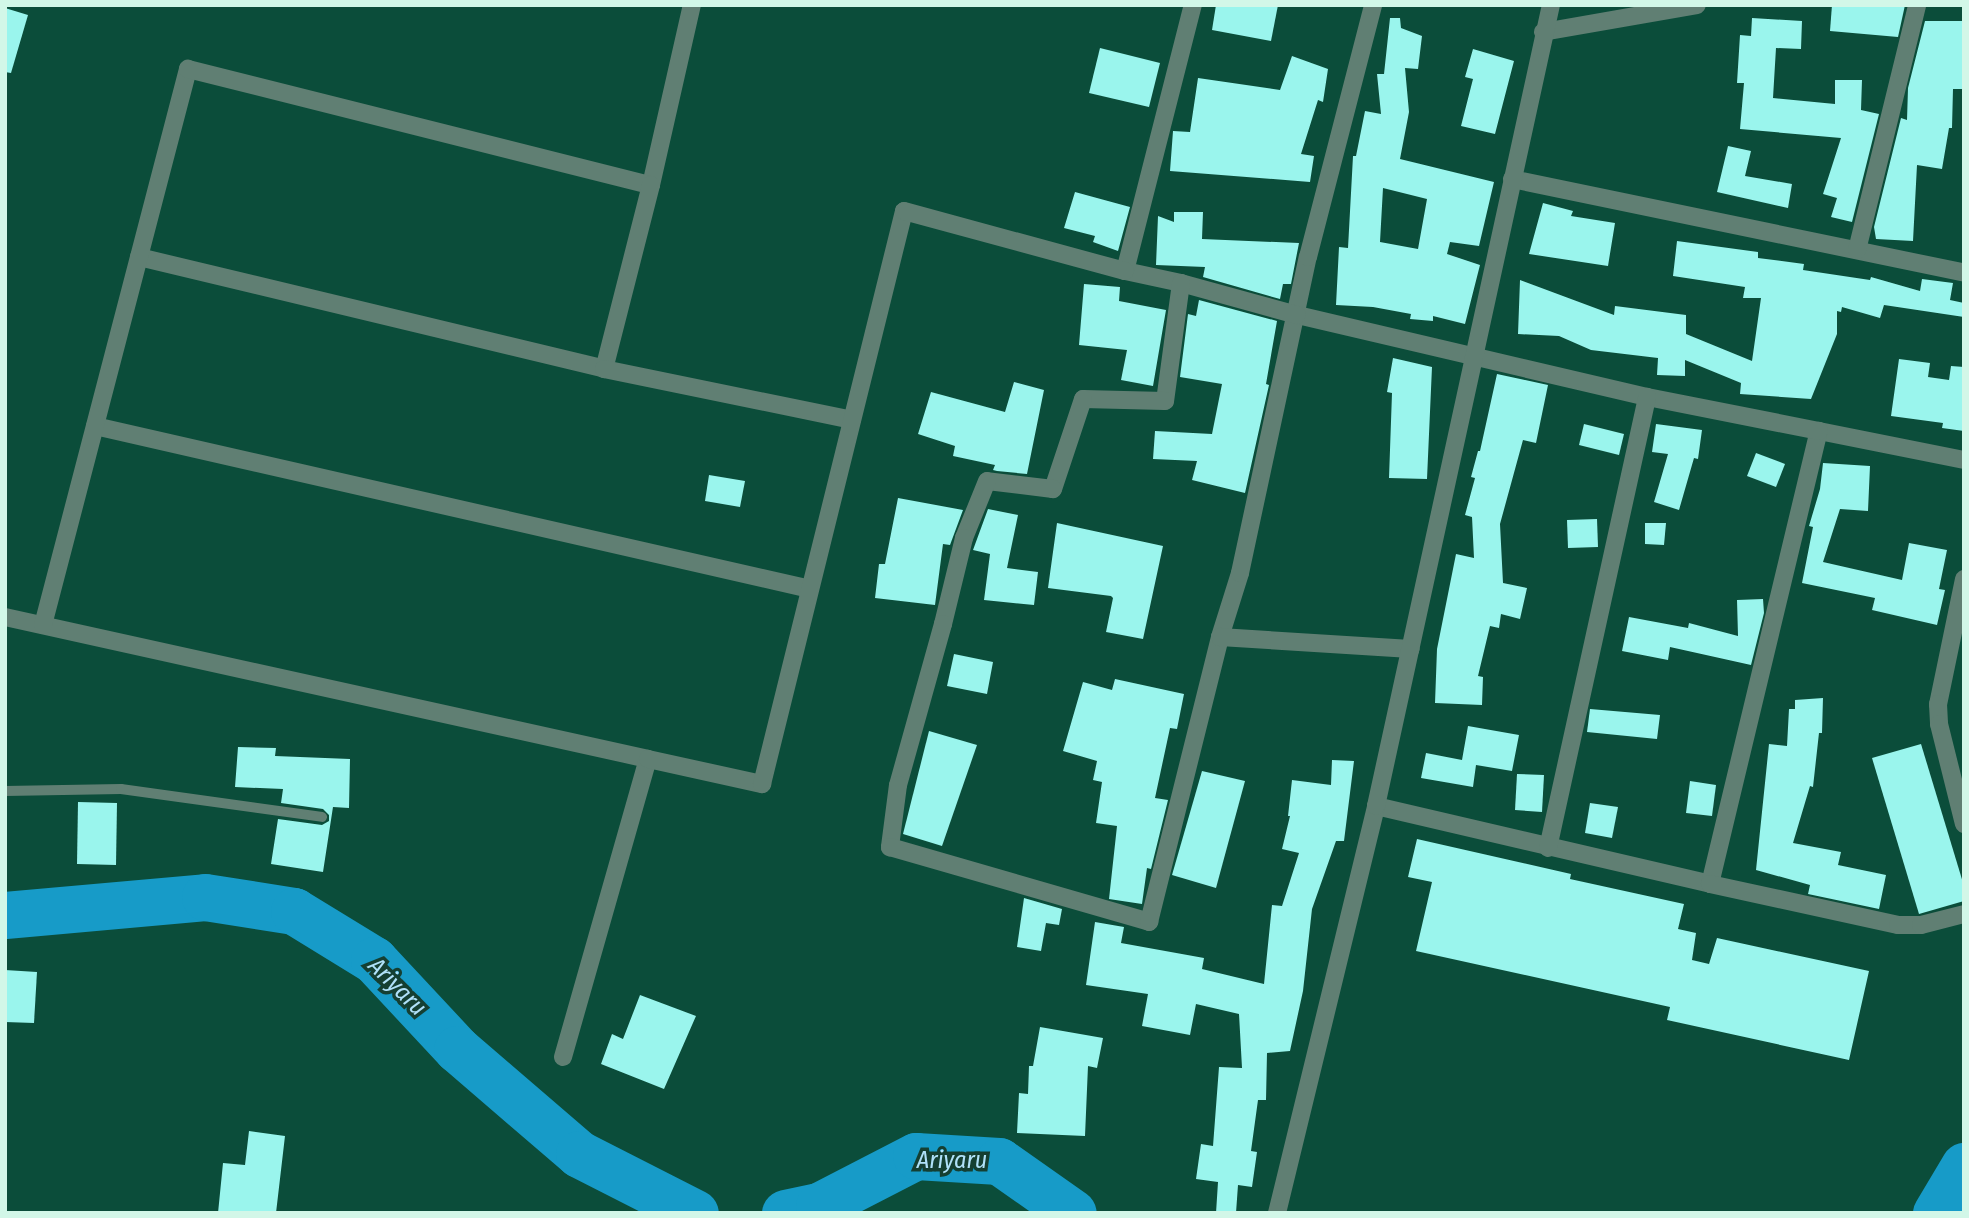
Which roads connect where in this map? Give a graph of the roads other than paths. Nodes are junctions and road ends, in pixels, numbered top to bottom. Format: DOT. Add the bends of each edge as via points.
graph roads {
  1 [pos="692,5"];
  2 [pos="1193,5"];
  3 [pos="1373,5"];
  4 [pos="1550,5"];
  5 [pos="1697,5"];
  6 [pos="1917,5"];
  7 [pos="1543,32"];
  8 [pos="1512,179"];
  9 [pos="651,185"];
  10 [pos="1857,250"];
  11 [pos="139,257"];
  12 [pos="1125,271"];
  13 [pos="1964,273"];
  14 [pos="1181,283"];
  15 [pos="1297,315"];
  16 [pos="1473,355"];
  17 [pos="604,369"];
  18 [pos="1647,397"];
  19 [pos="852,420"];
  20 [pos="95,426"];
  21 [pos="1819,431"];
  22 [pos="1964,460"];
  23 [pos="1964,579"];
  24 [pos="810,589"];
  25 [pos="5,617"];
  26 [pos="43,625"];
  27 [pos="1220,637"];
  28 [pos="1411,649"];
  29 [pos="648,759"];
  30 [pos="5,791"];
  31 [pos="1376,806"];
  32 [pos="322,817"];
  33 [pos="1964,824"];
  34 [pos="1548,848"];
  35 [pos="1710,884"];
  36 [pos="1964,914"];
  37 [pos="563,1056"];
  38 [pos="1277,1213"];
  1 -- 9 [label="street"];
  2 -- 12 [label="street"];
  3 -- 15 [label="street"];
  4 -- 7 [label="street"];
  5 -- 7 [label="street"];
  6 -- 10 [label="street"];
  7 -- 8 [label="street"];
  8 -- 10 [label="street"];
  8 -- 16 [label="street"];
  9 -- 11 [label="street" via="187,69"];
  9 -- 17 [label="street"];
  10 -- 13 [label="street"];
  11 -- 17 [label="street"];
  11 -- 20 [label="street"];
  12 -- 14 [label="street"];
  12 -- 19 [label="street" via="904,211"];
  14 -- 15 [label="street"];
  14 -- 27 [label="street" via="1165,401 1083,399 1053,489 987,481 964,538 898,785 890,847 1149,922"];
  15 -- 16 [label="street"];
  15 -- 27 [label="street" via="1240,573"];
  16 -- 18 [label="street"];
  16 -- 28 [label="street"];
  17 -- 19 [label="street"];
  18 -- 21 [label="street"];
  18 -- 34 [label="street"];
  19 -- 24 [label="street"];
  20 -- 24 [label="street"];
  20 -- 26 [label="street"];
  21 -- 22 [label="street"];
  21 -- 35 [label="street"];
  23 -- 33 [label="street" via="1938,704"];
  24 -- 29 [label="street" via="762,784"];
  25 -- 26 [label="street"];
  26 -- 29 [label="street"];
  27 -- 28 [label="street"];
  28 -- 31 [label="street"];
  29 -- 37 [label="street"];
  30 -- 32 [label="lane" via="121,789"];
  31 -- 34 [label="street"];
  31 -- 38 [label="street"];
  34 -- 35 [label="street"];
  35 -- 36 [label="street" via="1898,925 1921,925"];
}
